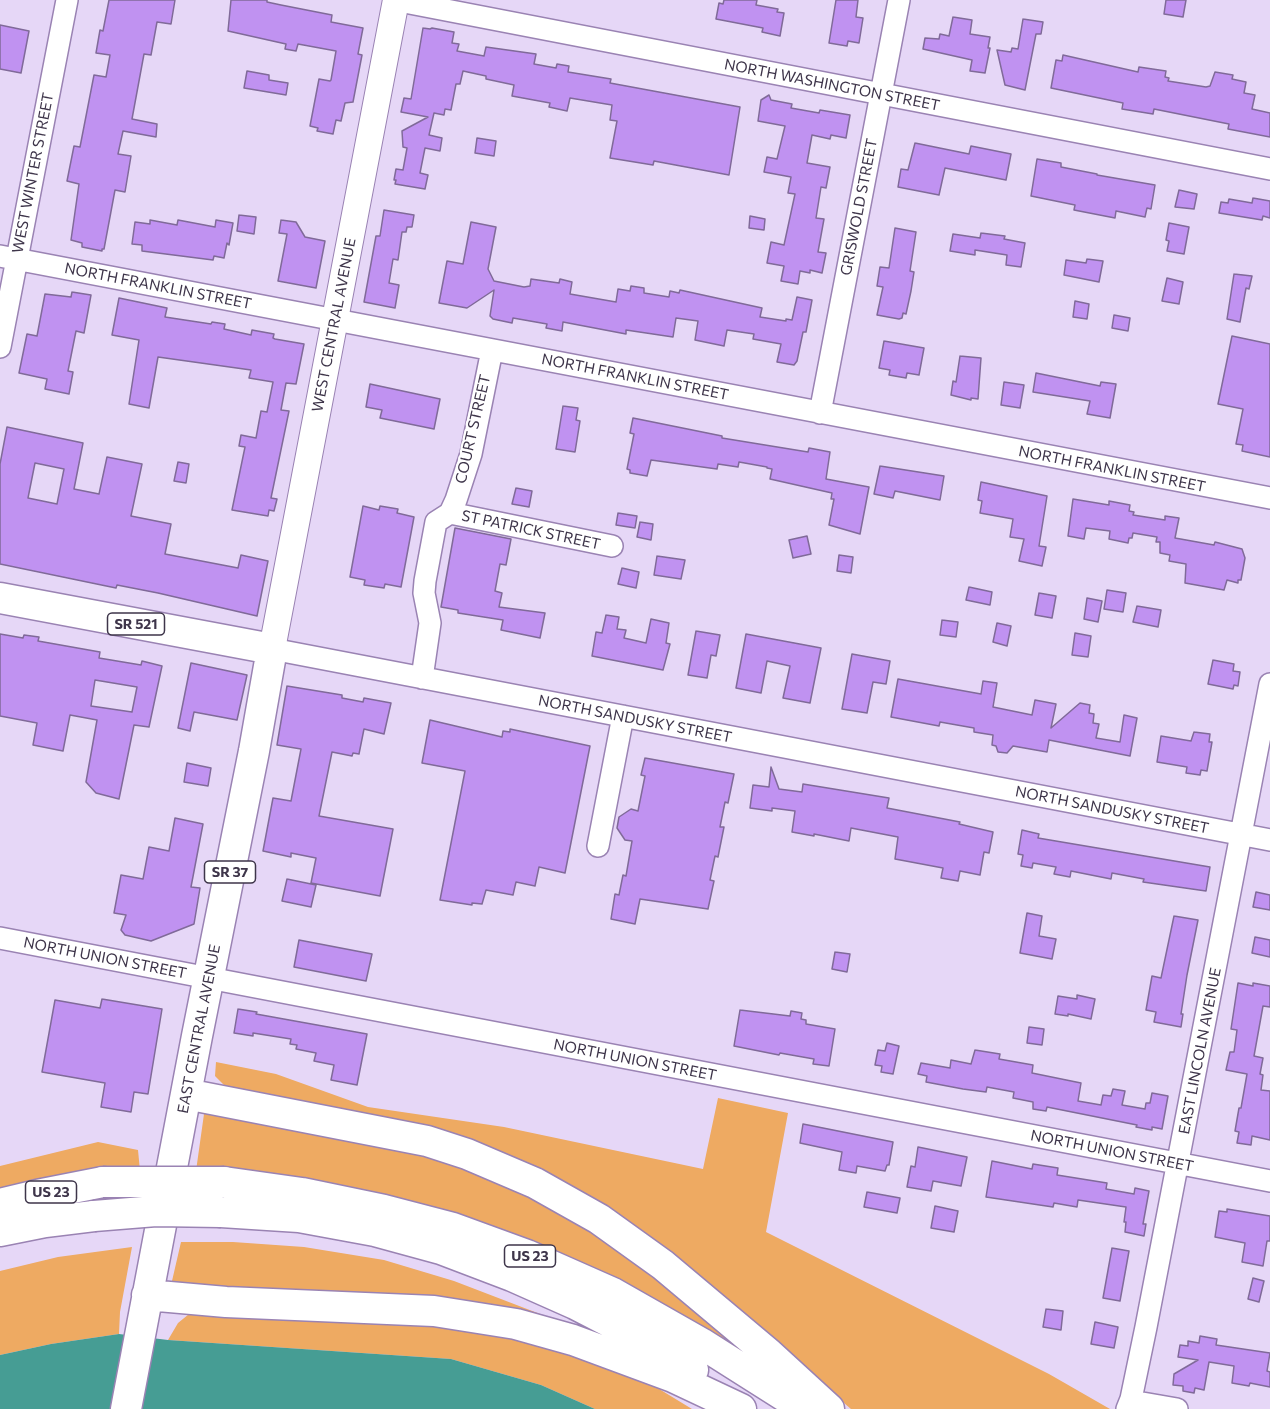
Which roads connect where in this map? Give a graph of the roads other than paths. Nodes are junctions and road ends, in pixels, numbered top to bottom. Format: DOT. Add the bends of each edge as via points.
graph roads {
  1 [pos="67,0"];
  2 [pos="395,0"];
  3 [pos="899,0"];
  4 [pos="881,95"];
  5 [pos="1270,169"];
  6 [pos="8,258"];
  7 [pos="335,320"];
  8 [pos="0,347"];
  9 [pos="492,350"];
  10 [pos="820,413"];
  11 [pos="1270,498"];
  12 [pos="450,513"];
  13 [pos="612,546"];
  14 [pos="0,598"];
  15 [pos="272,649"];
  16 [pos="422,678"];
  17 [pos="1270,684"];
  18 [pos="623,716"];
  19 [pos="1241,834"];
  20 [pos="1270,840"];
  21 [pos="598,846"];
  22 [pos="0,938"];
  23 [pos="209,978"];
  24 [pos="186,1094"];
  25 [pos="1178,1164"];
  26 [pos="1270,1181"];
  27 [pos="0,1204"];
  28 [pos="0,1231"];
  29 [pos="147,1295"];
  30 [pos="1129,1405"];
  31 [pos="126,1409"];
  32 [pos="741,1409"];
  33 [pos="753,1409"];
  34 [pos="805,1409"];
  35 [pos="829,1409"];
  36 [pos="1177,1409"];
  1 -- 6 [label="street, WEST WINTER STREET"];
  2 -- 4 [label="street, NORTH WASHINGTON STREET"];
  2 -- 7 [label="main road, WEST CENTRAL AVENUE / SR 37"];
  3 -- 4 [label="street, GRISWOLD STREET"];
  4 -- 5 [label="street, NORTH WASHINGTON STREET"];
  4 -- 10 [label="street, GRISWOLD STREET"];
  6 -- 7 [label="street, NORTH FRANKLIN STREET"];
  6 -- 8 [label="street, WEST WINTER STREET"];
  7 -- 9 [label="street, NORTH FRANKLIN STREET"];
  7 -- 15 [label="main road, WEST CENTRAL AVENUE / SR 37"];
  9 -- 10 [label="street, NORTH FRANKLIN STREET"];
  9 -- 12 [label="street, COURT STREET" via="471,454"];
  10 -- 11 [label="street, NORTH FRANKLIN STREET"];
  12 -- 13 [label="street, ST PATRICK STREET"];
  12 -- 16 [label="street, COURT STREET" via="436,522 425,581 430,623"];
  14 -- 15 [label="highway, NORTH SANDUSKY STREET / SR 521"];
  15 -- 16 [label="street, NORTH SANDUSKY STREET"];
  15 -- 23 [label="highway, EAST CENTRAL AVENUE / SR 37"];
  16 -- 18 [label="street, NORTH SANDUSKY STREET"];
  17 -- 19 [label="street, EAST LINCOLN AVENUE"];
  18 -- 19 [label="street, NORTH SANDUSKY STREET"];
  18 -- 21 [label="street"];
  19 -- 20 [label="street, NORTH SANDUSKY STREET"];
  19 -- 25 [label="street, EAST LINCOLN AVENUE"];
  22 -- 23 [label="street, NORTH UNION STREET"];
  23 -- 24 [label="highway, EAST CENTRAL AVENUE / SR 37"];
  23 -- 25 [label="street, NORTH UNION STREET"];
  24 -- 29 [label="highway, EAST CENTRAL AVENUE / SR 37"];
  24 -- 35 [label="highway" via="427,1141 535,1183 599,1219 663,1265"];
  25 -- 26 [label="street, NORTH UNION STREET"];
  25 -- 30 [label="street, EAST LINCOLN AVENUE"];
  27 -- 34 [label="highway, US 23, bridge" via="103,1182 225,1182 384,1210 453,1228 613,1293 701,1342"];
  28 -- 33 [label="highway, US 23, bridge" via="45,1222 156,1211 299,1217 375,1231 451,1253 575,1304 637,1336"];
  29 -- 31 [label="highway, EAST CENTRAL AVENUE / SR 37"];
  29 -- 32 [label="highway" via="434,1311 516,1324 662,1373"];
  30 -- 36 [label="street"];
}
